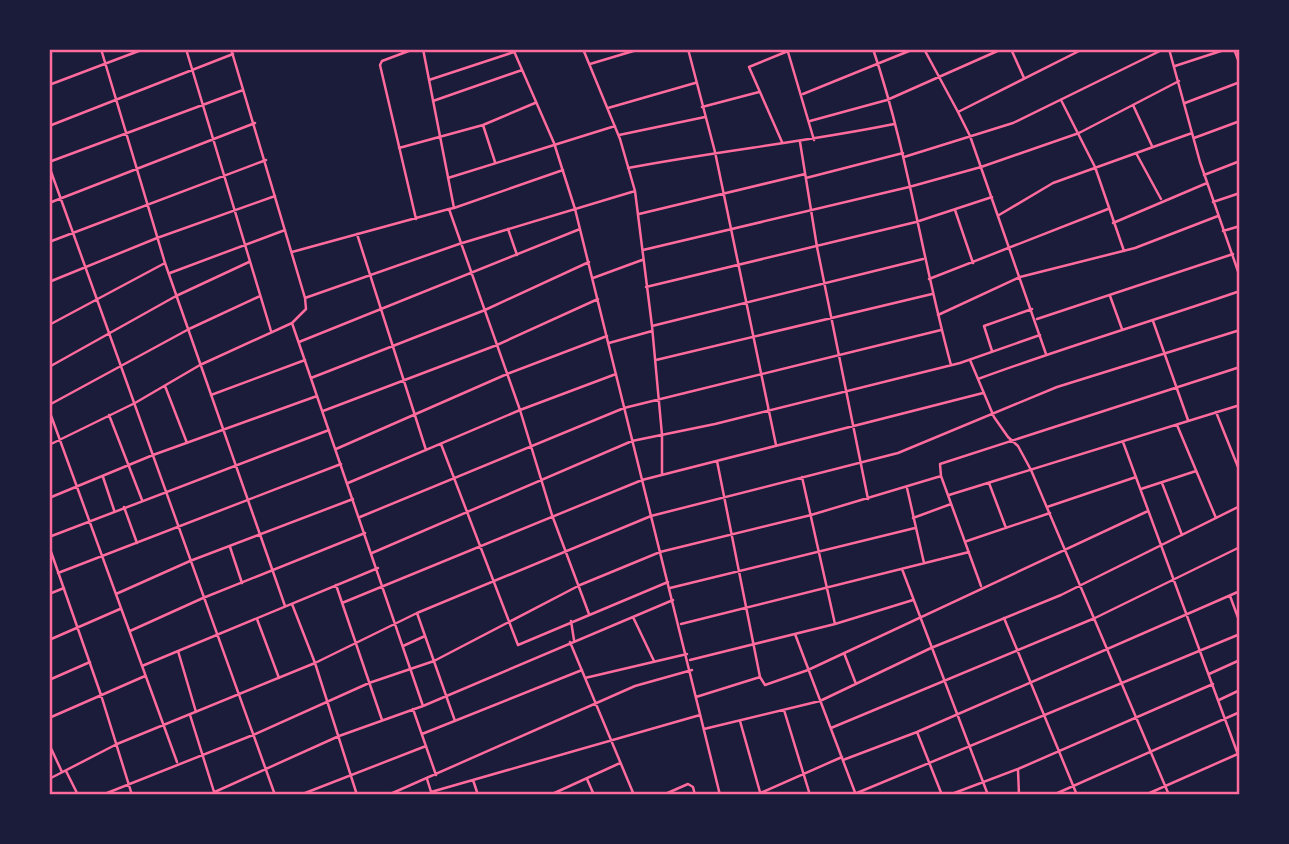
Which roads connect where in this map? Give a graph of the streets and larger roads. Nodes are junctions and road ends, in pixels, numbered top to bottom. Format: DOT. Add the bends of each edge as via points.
graph roads {
  1 [pos="101,49"];
  2 [pos="144,49"];
  3 [pos="186,49"];
  4 [pos="231,49"];
  5 [pos="414,49"];
  6 [pos="423,49"];
  7 [pos="583,49"];
  8 [pos="640,49"];
  9 [pos="688,49"];
  10 [pos="793,49"];
  11 [pos="873,49"];
  12 [pos="914,49"];
  13 [pos="924,49"];
  14 [pos="1002,49"];
  15 [pos="1011,49"];
  16 [pos="1083,49"];
  17 [pos="1164,49"];
  18 [pos="1169,49"];
  19 [pos="1227,49"];
  20 [pos="1234,49"];
  21 [pos="787,50"];
  22 [pos="514,51"];
  23 [pos="233,54"];
  24 [pos="877,63"];
  25 [pos="106,64"];
  26 [pos="590,65"];
  27 [pos="1240,65"];
  28 [pos="1175,66"];
  29 [pos="192,70"];
  30 [pos="522,70"];
  31 [pos="1024,78"];
  32 [pos="938,79"];
  33 [pos="429,80"];
  34 [pos="1179,81"];
  35 [pos="1240,82"];
  36 [pos="695,83"];
  37 [pos="49,85"];
  38 [pos="243,90"];
  39 [pos="759,92"];
  40 [pos="803,94"];
  41 [pos="116,98"];
  42 [pos="1060,99"];
  43 [pos="887,100"];
  44 [pos="433,101"];
  45 [pos="535,103"];
  46 [pos="1185,103"];
  47 [pos="204,105"];
  48 [pos="1133,105"];
  49 [pos="702,107"];
  50 [pos="608,108"];
  51 [pos="958,112"];
  52 [pos="705,117"];
  53 [pos="810,121"];
  54 [pos="1240,121"];
  55 [pos="255,123"];
  56 [pos="894,124"];
  57 [pos="483,125"];
  58 [pos="49,126"];
  59 [pos="615,127"];
  60 [pos="127,132"];
  61 [pos="1079,133"];
  62 [pos="1192,133"];
  63 [pos="619,135"];
  64 [pos="439,136"];
  65 [pos="970,136"];
  66 [pos="213,139"];
  67 [pos="1193,139"];
  68 [pos="814,140"];
  69 [pos="800,142"];
  70 [pos="554,143"];
  71 [pos="783,143"];
  72 [pos="1153,148"];
  73 [pos="398,149"];
  74 [pos="715,152"];
  75 [pos="1136,153"];
  76 [pos="903,155"];
  77 [pos="266,160"];
  78 [pos="1240,161"];
  79 [pos="495,162"];
  80 [pos="49,164"];
  81 [pos="981,167"];
  82 [pos="1096,167"];
  83 [pos="628,168"];
  84 [pos="137,169"];
  85 [pos="564,170"];
  86 [pos="222,175"];
  87 [pos="1204,175"];
  88 [pos="805,176"];
  89 [pos="447,178"];
  90 [pos="1207,183"];
  91 [pos="909,187"];
  92 [pos="635,191"];
  93 [pos="723,192"];
  94 [pos="1240,193"];
  95 [pos="275,196"];
  96 [pos="992,197"];
  97 [pos="60,198"];
  98 [pos="1162,201"];
  99 [pos="1213,202"];
  100 [pos="49,203"];
  101 [pos="147,203"];
  102 [pos="454,208"];
  103 [pos="449,209"];
  104 [pos="575,209"];
  105 [pos="1108,209"];
  106 [pos="233,210"];
  107 [pos="955,210"];
  108 [pos="811,211"];
  109 [pos="639,214"];
  110 [pos="998,215"];
  111 [pos="1218,216"];
  112 [pos="416,219"];
  113 [pos="916,222"];
  114 [pos="1113,223"];
  115 [pos="1240,226"];
  116 [pos="508,229"];
  117 [pos="580,229"];
  118 [pos="285,230"];
  119 [pos="729,230"];
  120 [pos="1223,232"];
  121 [pos="73,233"];
  122 [pos="357,234"];
  123 [pos="157,238"];
  124 [pos="49,242"];
  125 [pos="459,244"];
  126 [pos="244,246"];
  127 [pos="817,247"];
  128 [pos="1010,249"];
  129 [pos="643,250"];
  130 [pos="1124,251"];
  131 [pos="292,252"];
  132 [pos="1233,254"];
  133 [pos="517,255"];
  134 [pos="644,259"];
  135 [pos="923,259"];
  136 [pos="1238,261"];
  137 [pos="249,262"];
  138 [pos="589,262"];
  139 [pos="165,263"];
  140 [pos="973,263"];
  141 [pos="85,266"];
  142 [pos="737,266"];
  143 [pos="169,274"];
  144 [pos="369,274"];
  145 [pos="471,274"];
  146 [pos="1020,277"];
  147 [pos="1240,277"];
  148 [pos="593,278"];
  149 [pos="928,279"];
  150 [pos="49,282"];
  151 [pos="824,283"];
  152 [pos="646,287"];
  153 [pos="1240,291"];
  154 [pos="932,294"];
  155 [pos="1110,295"];
  156 [pos="176,296"];
  157 [pos="260,296"];
  158 [pos="97,298"];
  159 [pos="305,298"];
  160 [pos="598,299"];
  161 [pos="744,303"];
  162 [pos="485,310"];
  163 [pos="1032,310"];
  164 [pos="381,311"];
  165 [pos="937,315"];
  166 [pos="831,319"];
  167 [pos="1036,320"];
  168 [pos="1153,321"];
  169 [pos="292,323"];
  170 [pos="49,326"];
  171 [pos="652,326"];
  172 [pos="189,329"];
  173 [pos="1122,329"];
  174 [pos="941,330"];
  175 [pos="1240,330"];
  176 [pos="652,331"];
  177 [pos="271,332"];
  178 [pos="110,334"];
  179 [pos="1041,335"];
  180 [pos="607,336"];
  181 [pos="753,338"];
  182 [pos="299,342"];
  183 [pos="609,343"];
  184 [pos="393,345"];
  185 [pos="497,345"];
  186 [pos="992,351"];
  187 [pos="1164,353"];
  188 [pos="839,354"];
  189 [pos="1046,354"];
  190 [pos="305,359"];
  191 [pos="655,360"];
  192 [pos="970,360"];
  193 [pos="200,365"];
  194 [pos="951,365"];
  195 [pos="122,366"];
  196 [pos="49,367"];
  197 [pos="1240,367"];
  198 [pos="760,372"];
  199 [pos="507,374"];
  200 [pos="616,374"];
  201 [pos="312,378"];
  202 [pos="978,379"];
  203 [pos="404,381"];
  204 [pos="164,386"];
  205 [pos="1177,387"];
  206 [pos="846,390"];
  207 [pos="984,393"];
  208 [pos="211,395"];
  209 [pos="317,396"];
  210 [pos="658,399"];
  211 [pos="135,403"];
  212 [pos="49,405"];
  213 [pos="1240,405"];
  214 [pos="624,408"];
  215 [pos="49,410"];
  216 [pos="520,410"];
  217 [pos="323,411"];
  218 [pos="768,411"];
  219 [pos="1216,412"];
  220 [pos="992,413"];
  221 [pos="109,415"];
  222 [pos="416,416"];
  223 [pos="1188,421"];
  224 [pos="1177,425"];
  225 [pos="853,428"];
  226 [pos="330,430"];
  227 [pos="222,431"];
  228 [pos="662,435"];
  229 [pos="60,440"];
  230 [pos="1010,440"];
  231 [pos="632,441"];
  232 [pos="1123,442"];
  233 [pos="187,443"];
  234 [pos="441,444"];
  235 [pos="49,445"];
  236 [pos="531,445"];
  237 [pos="776,446"];
  238 [pos="336,449"];
  239 [pos="426,450"];
  240 [pos="153,455"];
  241 [pos="1240,458"];
  242 [pos="1235,460"];
  243 [pos="716,461"];
  244 [pos="860,462"];
  245 [pos="341,464"];
  246 [pos="234,465"];
  247 [pos="129,466"];
  248 [pos="1031,470"];
  249 [pos="1196,471"];
  250 [pos="1240,472"];
  251 [pos="662,474"];
  252 [pos="941,476"];
  253 [pos="103,477"];
  254 [pos="452,477"];
  255 [pos="802,477"];
  256 [pos="1136,477"];
  257 [pos="541,479"];
  258 [pos="642,480"];
  259 [pos="989,482"];
  260 [pos="1162,482"];
  261 [pos="348,483"];
  262 [pos="77,488"];
  263 [pos="907,488"];
  264 [pos="1141,489"];
  265 [pos="166,491"];
  266 [pos="948,495"];
  267 [pos="723,497"];
  268 [pos="49,498"];
  269 [pos="353,499"];
  270 [pos="142,500"];
  271 [pos="869,500"];
  272 [pos="247,502"];
  273 [pos="951,504"];
  274 [pos="1240,506"];
  275 [pos="124,507"];
  276 [pos="1047,507"];
  277 [pos="114,511"];
  278 [pos="1148,511"];
  279 [pos="466,513"];
  280 [pos="1050,513"];
  281 [pos="552,515"];
  282 [pos="811,515"];
  283 [pos="651,516"];
  284 [pos="360,517"];
  285 [pos="913,518"];
  286 [pos="1216,518"];
  287 [pos="90,520"];
  288 [pos="178,527"];
  289 [pos="915,528"];
  290 [pos="1006,528"];
  291 [pos="365,533"];
  292 [pos="732,533"];
  293 [pos="1182,535"];
  294 [pos="259,536"];
  295 [pos="49,537"];
  296 [pos="965,541"];
  297 [pos="137,542"];
  298 [pos="49,545"];
  299 [pos="1161,546"];
  300 [pos="230,547"];
  301 [pos="1240,547"];
  302 [pos="480,548"];
  303 [pos="1066,549"];
  304 [pos="565,550"];
  305 [pos="819,550"];
  306 [pos="660,552"];
  307 [pos="969,552"];
  308 [pos="372,553"];
  309 [pos="103,555"];
  310 [pos="190,561"];
  311 [pos="924,563"];
  312 [pos="378,568"];
  313 [pos="739,569"];
  314 [pos="902,569"];
  315 [pos="272,571"];
  316 [pos="58,573"];
  317 [pos="1174,579"];
  318 [pos="493,581"];
  319 [pos="668,582"];
  320 [pos="242,583"];
  321 [pos="337,585"];
  322 [pos="384,585"];
  323 [pos="580,585"];
  324 [pos="1081,585"];
  325 [pos="64,587"];
  326 [pos="827,587"];
  327 [pos="982,587"];
  328 [pos="670,588"];
  329 [pos="1240,592"];
  330 [pos="49,594"];
  331 [pos="115,595"];
  332 [pos="1230,596"];
  333 [pos="203,598"];
  334 [pos="673,600"];
  335 [pos="913,600"];
  336 [pos="342,603"];
  337 [pos="292,604"];
  338 [pos="285,606"];
  339 [pos="745,607"];
  340 [pos="120,609"];
  341 [pos="417,613"];
  342 [pos="589,614"];
  343 [pos="1188,615"];
  344 [pos="633,617"];
  345 [pos="919,617"];
  346 [pos="1004,618"];
  347 [pos="1096,618"];
  348 [pos="257,619"];
  349 [pos="571,621"];
  350 [pos="509,622"];
  351 [pos="396,623"];
  352 [pos="1240,623"];
  353 [pos="835,624"];
  354 [pos="679,625"];
  355 [pos="78,627"];
  356 [pos="129,632"];
  357 [pos="794,634"];
  358 [pos="1240,634"];
  359 [pos="217,636"];
  360 [pos="425,636"];
  361 [pos="49,640"];
  362 [pos="572,641"];
  363 [pos="356,642"];
  364 [pos="753,645"];
  365 [pos="403,646"];
  366 [pos="931,648"];
  367 [pos="1107,648"];
  368 [pos="1201,650"];
  369 [pos="1017,651"];
  370 [pos="178,652"];
  371 [pos="844,653"];
  372 [pos="687,654"];
  373 [pos="689,660"];
  374 [pos="1240,660"];
  375 [pos="434,661"];
  376 [pos="90,662"];
  377 [pos="655,662"];
  378 [pos="315,663"];
  379 [pos="141,666"];
  380 [pos="411,670"];
  381 [pos="582,670"];
  382 [pos="692,670"];
  383 [pos="808,670"];
  384 [pos="1209,674"];
  385 [pos="145,676"];
  386 [pos="760,677"];
  387 [pos="279,678"];
  388 [pos="585,678"];
  389 [pos="49,680"];
  390 [pos="944,682"];
  391 [pos="1030,682"];
  392 [pos="1121,682"];
  393 [pos="369,683"];
  394 [pos="856,684"];
  395 [pos="1213,684"];
  396 [pos="1240,690"];
  397 [pos="238,694"];
  398 [pos="102,695"];
  399 [pos="445,696"];
  400 [pos="696,697"];
  401 [pos="1219,700"];
  402 [pos="328,701"];
  403 [pos="820,701"];
  404 [pos="596,704"];
  405 [pos="423,706"];
  406 [pos="413,709"];
  407 [pos="784,710"];
  408 [pos="197,712"];
  409 [pos="1240,712"];
  410 [pos="957,714"];
  411 [pos="190,715"];
  412 [pos="700,715"];
  413 [pos="1043,715"];
  414 [pos="1136,717"];
  415 [pos="49,718"];
  416 [pos="1225,718"];
  417 [pos="382,720"];
  418 [pos="455,721"];
  419 [pos="740,721"];
  420 [pos="162,726"];
  421 [pos="831,728"];
  422 [pos="704,729"];
  423 [pos="917,733"];
  424 [pos="422,734"];
  425 [pos="253,735"];
  426 [pos="339,736"];
  427 [pos="610,740"];
  428 [pos="49,744"];
  429 [pos="117,744"];
  430 [pos="426,746"];
  431 [pos="970,747"];
  432 [pos="1058,751"];
  433 [pos="1151,751"];
  434 [pos="203,754"];
  435 [pos="1239,754"];
  436 [pos="843,759"];
  437 [pos="1240,760"];
  438 [pos="620,763"];
  439 [pos="177,764"];
  440 [pos="930,764"];
  441 [pos="1017,769"];
  442 [pos="266,770"];
  443 [pos="64,772"];
  444 [pos="350,773"];
  445 [pos="436,775"];
  446 [pos="803,775"];
  447 [pos="49,779"];
  448 [pos="428,779"];
  449 [pos="587,779"];
  450 [pos="473,780"];
  451 [pos="128,782"];
  452 [pos="983,783"];
  453 [pos="1073,786"];
  454 [pos="1166,786"];
  455 [pos="1240,792"];
  456 [pos="761,793"];
  457 [pos="214,794"];
  458 [pos="432,794"];
  459 [pos="78,795"];
  460 [pos="102,795"];
  461 [pos="132,795"];
  462 [pos="208,795"];
  463 [pos="275,795"];
  464 [pos="300,795"];
  465 [pos="358,795"];
  466 [pos="388,795"];
  467 [pos="478,795"];
  468 [pos="550,795"];
  469 [pos="594,795"];
  470 [pos="634,795"];
  471 [pos="663,795"];
  472 [pos="695,795"];
  473 [pos="720,795"];
  474 [pos="755,795"];
  475 [pos="810,795"];
  476 [pos="855,795"];
  477 [pos="942,795"];
  478 [pos="949,795"];
  479 [pos="988,795"];
  480 [pos="1019,795"];
  481 [pos="1053,795"];
  482 [pos="1077,795"];
  483 [pos="1145,795"];
  484 [pos="1169,795"];
  485 [pos="1233,795"];
  1 -- 25 [label="street"];
  2 -- 25 [label="street"];
  3 -- 29 [label="street"];
  4 -- 23 [label="street"];
  5 -- 73 [label="street" via="380,65"];
  6 -- 33 [label="street"];
  7 -- 26 [label="street"];
  8 -- 26 [label="street"];
  9 -- 36 [label="street"];
  10 -- 21 [label="street"];
  11 -- 24 [label="street"];
  12 -- 24 [label="street"];
  13 -- 32 [label="street"];
  14 -- 32 [label="street"];
  15 -- 31 [label="street"];
  16 -- 31 [label="street"];
  17 -- 42 [label="street"];
  18 -- 28 [label="street"];
  19 -- 28 [label="street"];
  20 -- 27 [label="street"];
  21 -- 39 [label="street" via="749,67"];
  21 -- 40 [label="street"];
  22 -- 30 [label="street"];
  22 -- 33 [label="street"];
  23 -- 29 [label="street"];
  23 -- 38 [label="street"];
  24 -- 40 [label="street"];
  24 -- 43 [label="street"];
  25 -- 37 [label="street"];
  25 -- 41 [label="street"];
  26 -- 50 [label="street"];
  28 -- 34 [label="street"];
  29 -- 41 [label="street"];
  29 -- 47 [label="street"];
  30 -- 44 [label="street"];
  30 -- 45 [label="street"];
  31 -- 51 [label="street"];
  32 -- 43 [label="street"];
  32 -- 51 [label="street"];
  33 -- 44 [label="street"];
  34 -- 46 [label="street"];
  34 -- 48 [label="street"];
  35 -- 46 [label="street"];
  36 -- 49 [label="street"];
  36 -- 50 [label="street"];
  38 -- 47 [label="street"];
  38 -- 55 [label="street"];
  39 -- 49 [label="street"];
  39 -- 71 [label="street"];
  40 -- 53 [label="street"];
  41 -- 58 [label="street"];
  41 -- 60 [label="street"];
  42 -- 61 [label="street"];
  42 -- 65 [label="street" via="1013,123"];
  43 -- 53 [label="street"];
  43 -- 56 [label="street"];
  44 -- 64 [label="street"];
  45 -- 57 [label="street"];
  45 -- 70 [label="street"];
  46 -- 62 [label="street"];
  47 -- 60 [label="street"];
  47 -- 66 [label="street"];
  48 -- 61 [label="street"];
  48 -- 72 [label="street"];
  49 -- 52 [label="street"];
  50 -- 59 [label="street"];
  51 -- 65 [label="street"];
  52 -- 63 [label="street"];
  52 -- 74 [label="street"];
  53 -- 68 [label="street"];
  54 -- 67 [label="street"];
  55 -- 66 [label="street"];
  55 -- 77 [label="street"];
  56 -- 68 [label="street"];
  56 -- 76 [label="street"];
  57 -- 64 [label="street"];
  57 -- 79 [label="street"];
  59 -- 63 [label="street"];
  59 -- 70 [label="street"];
  60 -- 80 [label="street"];
  60 -- 84 [label="street"];
  61 -- 81 [label="street"];
  61 -- 82 [label="street"];
  62 -- 67 [label="street"];
  62 -- 72 [label="street"];
  63 -- 83 [label="street"];
  64 -- 73 [label="street"];
  64 -- 89 [label="street"];
  65 -- 76 [label="street"];
  65 -- 81 [label="street"];
  66 -- 84 [label="street"];
  66 -- 86 [label="street"];
  67 -- 87 [label="street"];
  68 -- 69 [label="street"];
  69 -- 71 [label="street"];
  69 -- 88 [label="street"];
  70 -- 79 [label="street"];
  70 -- 85 [label="street"];
  71 -- 74 [label="street"];
  72 -- 75 [label="street"];
  73 -- 112 [label="street"];
  74 -- 83 [label="street"];
  74 -- 93 [label="street"];
  75 -- 82 [label="street"];
  75 -- 98 [label="street"];
  76 -- 88 [label="street"];
  76 -- 91 [label="street"];
  77 -- 86 [label="street"];
  77 -- 95 [label="street"];
  78 -- 87 [label="street"];
  79 -- 89 [label="street"];
  80 -- 97 [label="street"];
  81 -- 91 [label="street"];
  81 -- 96 [label="street"];
  82 -- 105 [label="street"];
  82 -- 110 [label="street" via="1054,183"];
  83 -- 92 [label="street"];
  84 -- 97 [label="street"];
  84 -- 101 [label="street"];
  85 -- 102 [label="street"];
  85 -- 104 [label="street"];
  86 -- 101 [label="street"];
  86 -- 106 [label="street"];
  87 -- 90 [label="street"];
  88 -- 93 [label="street"];
  88 -- 108 [label="street"];
  89 -- 102 [label="street"];
  90 -- 98 [label="street"];
  90 -- 99 [label="street"];
  91 -- 108 [label="street"];
  91 -- 113 [label="street"];
  92 -- 104 [label="street"];
  92 -- 109 [label="street"];
  93 -- 109 [label="street"];
  93 -- 119 [label="street"];
  94 -- 99 [label="street"];
  95 -- 106 [label="street"];
  95 -- 118 [label="street"];
  96 -- 107 [label="street"];
  96 -- 110 [label="street"];
  97 -- 100 [label="street"];
  97 -- 121 [label="street"];
  98 -- 114 [label="street"];
  99 -- 111 [label="street"];
  101 -- 121 [label="street"];
  101 -- 123 [label="street"];
  102 -- 103 [label="street"];
  103 -- 112 [label="street"];
  103 -- 125 [label="street"];
  104 -- 116 [label="street"];
  104 -- 117 [label="street"];
  105 -- 114 [label="street"];
  105 -- 128 [label="street"];
  106 -- 123 [label="street"];
  106 -- 126 [label="street"];
  107 -- 113 [label="street"];
  107 -- 140 [label="street"];
  108 -- 119 [label="street"];
  108 -- 127 [label="street"];
  109 -- 129 [label="street"];
  110 -- 128 [label="street"];
  111 -- 120 [label="street"];
  111 -- 130 [label="street"];
  112 -- 122 [label="street"];
  113 -- 127 [label="street"];
  113 -- 135 [label="street"];
  114 -- 130 [label="street"];
  115 -- 120 [label="street"];
  116 -- 125 [label="street"];
  116 -- 133 [label="street"];
  117 -- 133 [label="street"];
  117 -- 138 [label="street"];
  118 -- 126 [label="street"];
  118 -- 131 [label="street"];
  119 -- 129 [label="street"];
  119 -- 142 [label="street"];
  120 -- 132 [label="street"];
  121 -- 124 [label="street"];
  121 -- 141 [label="street"];
  122 -- 131 [label="street"];
  122 -- 144 [label="street"];
  123 -- 139 [label="street"];
  123 -- 141 [label="street"];
  125 -- 144 [label="street"];
  125 -- 145 [label="street"];
  126 -- 137 [label="street"];
  126 -- 143 [label="street"];
  127 -- 142 [label="street"];
  127 -- 151 [label="street"];
  128 -- 140 [label="street"];
  128 -- 146 [label="street"];
  129 -- 134 [label="street"];
  130 -- 146 [label="street"];
  131 -- 159 [label="street"];
  132 -- 136 [label="street"];
  132 -- 155 [label="street"];
  133 -- 145 [label="street"];
  134 -- 148 [label="street"];
  134 -- 152 [label="street"];
  135 -- 149 [label="street"];
  135 -- 151 [label="street"];
  136 -- 147 [label="street"];
  137 -- 156 [label="street"];
  137 -- 157 [label="street"];
  138 -- 148 [label="street"];
  138 -- 162 [label="street"];
  139 -- 143 [label="street"];
  139 -- 158 [label="street"];
  140 -- 149 [label="street"];
  141 -- 150 [label="street"];
  141 -- 158 [label="street"];
  142 -- 152 [label="street"];
  142 -- 161 [label="street"];
  143 -- 156 [label="street"];
  144 -- 159 [label="street"];
  144 -- 164 [label="street"];
  145 -- 162 [label="street"];
  145 -- 164 [label="street"];
  146 -- 163 [label="street"];
  146 -- 165 [label="street"];
  148 -- 160 [label="street"];
  149 -- 154 [label="street"];
  151 -- 161 [label="street"];
  151 -- 166 [label="street"];
  152 -- 171 [label="street"];
  153 -- 168 [label="street"];
  154 -- 165 [label="street"];
  154 -- 166 [label="street"];
  155 -- 167 [label="street"];
  155 -- 173 [label="street"];
  156 -- 172 [label="street"];
  156 -- 178 [label="street"];
  157 -- 172 [label="street"];
  157 -- 177 [label="street"];
  158 -- 170 [label="street"];
  158 -- 178 [label="street"];
  159 -- 169 [label="street" via="306,309"];
  160 -- 180 [label="street"];
  160 -- 185 [label="street"];
  161 -- 171 [label="street"];
  161 -- 181 [label="street"];
  162 -- 184 [label="street"];
  162 -- 185 [label="street"];
  163 -- 167 [label="street"];
  163 -- 186 [label="street" via="984,326"];
  164 -- 182 [label="street"];
  164 -- 184 [label="street"];
  165 -- 174 [label="street"];
  166 -- 181 [label="street"];
  166 -- 188 [label="street"];
  167 -- 179 [label="street"];
  168 -- 173 [label="street"];
  168 -- 187 [label="street"];
  169 -- 177 [label="street"];
  169 -- 182 [label="street"];
  171 -- 176 [label="street"];
  172 -- 193 [label="street"];
  172 -- 195 [label="street"];
  173 -- 189 [label="street"];
  174 -- 188 [label="street"];
  174 -- 194 [label="street"];
  175 -- 187 [label="street"];
  176 -- 183 [label="street"];
  176 -- 191 [label="street"];
  177 -- 193 [label="street"];
  178 -- 195 [label="street"];
  178 -- 196 [label="street"];
  179 -- 186 [label="street"];
  179 -- 189 [label="street"];
  180 -- 183 [label="street"];
  180 -- 199 [label="street"];
  181 -- 191 [label="street"];
  181 -- 198 [label="street"];
  182 -- 190 [label="street"];
  183 -- 200 [label="street"];
  184 -- 201 [label="street"];
  184 -- 203 [label="street"];
  185 -- 199 [label="street"];
  185 -- 203 [label="street"];
  186 -- 192 [label="street"];
  187 -- 205 [label="street"];
  187 -- 220 [label="street"];
  188 -- 198 [label="street"];
  188 -- 206 [label="street"];
  189 -- 202 [label="street"];
  190 -- 201 [label="street"];
  190 -- 208 [label="street"];
  191 -- 210 [label="street"];
  192 -- 194 [label="street"];
  192 -- 202 [label="street"];
  193 -- 204 [label="street"];
  193 -- 208 [label="street"];
  194 -- 206 [label="street"];
  195 -- 211 [label="street"];
  195 -- 212 [label="street"];
  197 -- 205 [label="street"];
  198 -- 210 [label="street"];
  198 -- 218 [label="street"];
  199 -- 216 [label="street"];
  199 -- 222 [label="street"];
  200 -- 214 [label="street"];
  200 -- 216 [label="street"];
  201 -- 209 [label="street"];
  202 -- 207 [label="street"];
  203 -- 217 [label="street"];
  203 -- 222 [label="street"];
  204 -- 211 [label="street"];
  204 -- 233 [label="street"];
  205 -- 223 [label="street"];
  205 -- 230 [label="street"];
  206 -- 218 [label="street"];
  206 -- 225 [label="street"];
  207 -- 220 [label="street"];
  207 -- 225 [label="street"];
  208 -- 227 [label="street"];
  209 -- 217 [label="street"];
  209 -- 227 [label="street"];
  210 -- 214 [label="street"];
  210 -- 228 [label="street"];
  211 -- 221 [label="street"];
  211 -- 240 [label="street"];
  213 -- 219 [label="street"];
  214 -- 231 [label="street"];
  214 -- 236 [label="street"];
  215 -- 229 [label="street"];
  216 -- 234 [label="street"];
  216 -- 236 [label="street"];
  217 -- 226 [label="street"];
  218 -- 228 [label="street"];
  218 -- 237 [label="street"];
  219 -- 223 [label="street"];
  219 -- 242 [label="street"];
  220 -- 230 [label="street"];
  220 -- 244 [label="street" via="908,449"];
  221 -- 229 [label="street"];
  221 -- 247 [label="street"];
  222 -- 238 [label="street"];
  222 -- 239 [label="street"];
  223 -- 224 [label="street"];
  224 -- 232 [label="street"];
  224 -- 249 [label="street"];
  225 -- 237 [label="street"];
  225 -- 244 [label="street"];
  226 -- 238 [label="street"];
  226 -- 246 [label="street"];
  227 -- 233 [label="street"];
  227 -- 246 [label="street"];
  228 -- 231 [label="street"];
  228 -- 251 [label="street"];
  229 -- 235 [label="street"];
  229 -- 262 [label="street"];
  230 -- 248 [label="street"];
  230 -- 252 [label="street" via="943,462"];
  231 -- 257 [label="street"];
  231 -- 258 [label="street"];
  232 -- 248 [label="street"];
  232 -- 256 [label="street"];
  233 -- 240 [label="street"];
  234 -- 239 [label="street"];
  234 -- 254 [label="street"];
  236 -- 254 [label="street"];
  236 -- 257 [label="street"];
  237 -- 243 [label="street"];
  238 -- 245 [label="street"];
  239 -- 261 [label="street"];
  240 -- 247 [label="street"];
  240 -- 265 [label="street"];
  241 -- 242 [label="street"];
  242 -- 250 [label="street"];
  243 -- 251 [label="street"];
  243 -- 267 [label="street"];
  244 -- 255 [label="street"];
  244 -- 271 [label="street"];
  245 -- 261 [label="street"];
  245 -- 272 [label="street"];
  246 -- 265 [label="street"];
  246 -- 272 [label="street"];
  247 -- 253 [label="street"];
  247 -- 270 [label="street"];
  248 -- 259 [label="street"];
  248 -- 276 [label="street"];
  249 -- 260 [label="street"];
  249 -- 286 [label="street"];
  251 -- 258 [label="street"];
  252 -- 263 [label="street"];
  252 -- 266 [label="street"];
  253 -- 262 [label="street"];
  253 -- 277 [label="street"];
  254 -- 279 [label="street"];
  254 -- 284 [label="street"];
  255 -- 267 [label="street"];
  255 -- 282 [label="street"];
  256 -- 264 [label="street"];
  256 -- 276 [label="street"];
  257 -- 279 [label="street"];
  257 -- 281 [label="street"];
  258 -- 281 [label="street"];
  258 -- 283 [label="street"];
  259 -- 266 [label="street"];
  259 -- 290 [label="street"];
  260 -- 264 [label="street"];
  260 -- 293 [label="street"];
  261 -- 269 [label="street"];
  262 -- 268 [label="street"];
  262 -- 287 [label="street"];
  263 -- 271 [label="street"];
  263 -- 285 [label="street"];
  264 -- 278 [label="street"];
  265 -- 270 [label="street"];
  265 -- 288 [label="street"];
  266 -- 273 [label="street"];
  267 -- 283 [label="street"];
  267 -- 292 [label="street"];
  269 -- 284 [label="street"];
  269 -- 294 [label="street"];
  270 -- 275 [label="street"];
  271 -- 282 [label="street"];
  272 -- 288 [label="street"];
  272 -- 294 [label="street"];
  273 -- 285 [label="street"];
  273 -- 296 [label="street"];
  274 -- 286 [label="street"];
  275 -- 277 [label="street"];
  275 -- 297 [label="street"];
  276 -- 280 [label="street"];
  277 -- 287 [label="street"];
  278 -- 299 [label="street"];
  278 -- 303 [label="street"];
  279 -- 302 [label="street"];
  279 -- 308 [label="street"];
  280 -- 290 [label="street"];
  280 -- 303 [label="street"];
  281 -- 302 [label="street"];
  281 -- 304 [label="street"];
  282 -- 292 [label="street"];
  282 -- 305 [label="street"];
  283 -- 304 [label="street"];
  283 -- 306 [label="street"];
  284 -- 291 [label="street"];
  285 -- 289 [label="street"];
  286 -- 293 [label="street"];
  287 -- 295 [label="street"];
  287 -- 309 [label="street"];
  288 -- 297 [label="street"];
  288 -- 310 [label="street"];
  289 -- 305 [label="street"];
  289 -- 311 [label="street"];
  290 -- 296 [label="street"];
  291 -- 308 [label="street"];
  291 -- 315 [label="street"];
  292 -- 306 [label="street"];
  292 -- 313 [label="street"];
  293 -- 299 [label="street"];
  294 -- 300 [label="street"];
  294 -- 315 [label="street"];
  296 -- 307 [label="street"];
  297 -- 309 [label="street"];
  298 -- 316 [label="street"];
  299 -- 317 [label="street"];
  299 -- 324 [label="street"];
  300 -- 310 [label="street"];
  300 -- 320 [label="street"];
  301 -- 317 [label="street"];
  302 -- 318 [label="street"];
  302 -- 322 [label="street"];
  303 -- 324 [label="street"];
  303 -- 327 [label="street"];
  304 -- 318 [label="street"];
  304 -- 323 [label="street"];
  305 -- 313 [label="street"];
  305 -- 326 [label="street"];
  306 -- 319 [label="street"];
  306 -- 323 [label="street"];
  307 -- 311 [label="street"];
  307 -- 327 [label="street"];
  308 -- 312 [label="street"];
  309 -- 316 [label="street"];
  309 -- 331 [label="street"];
  310 -- 331 [label="street"];
  310 -- 333 [label="street"];
  311 -- 314 [label="street"];
  312 -- 321 [label="street"];
  312 -- 322 [label="street"];
  313 -- 328 [label="street"];
  313 -- 339 [label="street"];
  314 -- 326 [label="street"];
  314 -- 335 [label="street"];
  315 -- 320 [label="street"];
  315 -- 338 [label="street"];
  316 -- 325 [label="street"];
  317 -- 343 [label="street"];
  317 -- 347 [label="street"];
  318 -- 341 [label="street"];
  318 -- 350 [label="street"];
  319 -- 328 [label="street"];
  319 -- 342 [label="street"];
  320 -- 333 [label="street"];
  321 -- 336 [label="street"];
  321 -- 337 [label="street"];
  322 -- 336 [label="street"];
  322 -- 351 [label="street"];
  323 -- 342 [label="street"];
  323 -- 350 [label="street"];
  324 -- 346 [label="street"];
  324 -- 347 [label="street"];
  325 -- 330 [label="street"];
  325 -- 355 [label="street"];
  326 -- 339 [label="street"];
  326 -- 353 [label="street"];
  327 -- 345 [label="street"];
  328 -- 334 [label="street"];
  329 -- 332 [label="street"];
  331 -- 340 [label="street"];
  332 -- 343 [label="street"];
  332 -- 352 [label="street"];
  333 -- 356 [label="street"];
  333 -- 359 [label="street"];
  334 -- 344 [label="street"];
  334 -- 354 [label="street"];
  335 -- 345 [label="street"];
  335 -- 353 [label="street"];
  336 -- 363 [label="street"];
  337 -- 338 [label="street"];
  337 -- 378 [label="street"];
  338 -- 348 [label="street"];
  339 -- 354 [label="street"];
  339 -- 364 [label="street"];
  340 -- 355 [label="street"];
  340 -- 356 [label="street"];
  341 -- 351 [label="street"];
  341 -- 360 [label="street"];
  342 -- 349 [label="street"];
  343 -- 367 [label="street"];
  343 -- 368 [label="street"];
  344 -- 362 [label="street"];
  344 -- 377 [label="street"];
  345 -- 366 [label="street"];
  345 -- 371 [label="street"];
  346 -- 366 [label="street"];
  346 -- 369 [label="street"];
  347 -- 367 [label="street"];
  347 -- 369 [label="street"];
  348 -- 359 [label="street"];
  348 -- 387 [label="street"];
  349 -- 350 [label="street" via="518,645"];
  349 -- 362 [label="street"];
  350 -- 375 [label="street"];
  351 -- 363 [label="street"];
  351 -- 365 [label="street"];
  353 -- 357 [label="street"];
  354 -- 372 [label="street"];
  355 -- 361 [label="street"];
  355 -- 376 [label="street"];
  356 -- 379 [label="street"];
  357 -- 364 [label="street"];
  357 -- 383 [label="street"];
  358 -- 368 [label="street"];
  359 -- 370 [label="street"];
  359 -- 397 [label="street"];
  360 -- 365 [label="street"];
  360 -- 375 [label="street"];
  362 -- 381 [label="street"];
  362 -- 399 [label="street"];
  363 -- 378 [label="street"];
  363 -- 393 [label="street"];
  364 -- 373 [label="street"];
  364 -- 386 [label="street"];
  365 -- 380 [label="street"];
  366 -- 390 [label="street"];
  366 -- 394 [label="street"];
  367 -- 391 [label="street"];
  367 -- 392 [label="street"];
  368 -- 384 [label="street"];
  368 -- 392 [label="street"];
  369 -- 390 [label="street"];
  369 -- 391 [label="street"];
  370 -- 379 [label="street"];
  370 -- 408 [label="street"];
  371 -- 383 [label="street"];
  371 -- 394 [label="street"];
  372 -- 373 [label="street"];
  372 -- 377 [label="street"];
  373 -- 382 [label="street"];
  374 -- 384 [label="street"];
  375 -- 380 [label="street"];
  375 -- 399 [label="street"];
  376 -- 389 [label="street"];
  376 -- 398 [label="street"];
  377 -- 388 [label="street"];
  378 -- 387 [label="street"];
  378 -- 402 [label="street"];
  379 -- 385 [label="street"];
  380 -- 393 [label="street"];
  380 -- 405 [label="street"];
  381 -- 388 [label="street"];
  381 -- 418 [label="street"];
  382 -- 400 [label="street"];
  382 -- 404 [label="street" via="635,686"];
  383 -- 386 [label="street" via="765,685"];
  383 -- 403 [label="street"];
  384 -- 395 [label="street"];
  385 -- 398 [label="street"];
  385 -- 420 [label="street"];
  386 -- 400 [label="street"];
  387 -- 397 [label="street"];
  388 -- 404 [label="street"];
  390 -- 410 [label="street"];
  390 -- 421 [label="street"];
  391 -- 410 [label="street"];
  391 -- 413 [label="street"];
  392 -- 413 [label="street"];
  392 -- 414 [label="street"];
  393 -- 402 [label="street"];
  393 -- 417 [label="street"];
  394 -- 403 [label="street"];
  395 -- 401 [label="street"];
  395 -- 414 [label="street"];
  396 -- 401 [label="street"];
  397 -- 408 [label="street"];
  397 -- 425 [label="street"];
  398 -- 415 [label="street"];
  398 -- 429 [label="street"];
  399 -- 405 [label="street"];
  399 -- 418 [label="street"];
  400 -- 412 [label="street"];
  401 -- 416 [label="street"];
  402 -- 425 [label="street"];
  402 -- 426 [label="street"];
  403 -- 407 [label="street"];
  403 -- 421 [label="street"];
  404 -- 427 [label="street"];
  404 -- 445 [label="street"];
  405 -- 406 [label="street"];
  406 -- 417 [label="street"];
  406 -- 424 [label="street"];
  407 -- 419 [label="street"];
  407 -- 446 [label="street"];
  408 -- 411 [label="street"];
  409 -- 416 [label="street"];
  410 -- 423 [label="street"];
  410 -- 431 [label="street"];
  411 -- 420 [label="street"];
  411 -- 434 [label="street"];
  412 -- 422 [label="street"];
  412 -- 427 [label="street"];
  413 -- 431 [label="street"];
  413 -- 432 [label="street"];
  414 -- 432 [label="street"];
  414 -- 433 [label="street"];
  416 -- 433 [label="street"];
  416 -- 435 [label="street"];
  417 -- 426 [label="street"];
  418 -- 424 [label="street"];
  419 -- 422 [label="street"];
  419 -- 456 [label="street"];
  420 -- 429 [label="street"];
  420 -- 439 [label="street"];
  421 -- 436 [label="street"];
  422 -- 473 [label="street"];
  423 -- 436 [label="street"];
  423 -- 440 [label="street"];
  424 -- 430 [label="street"];
  425 -- 434 [label="street"];
  425 -- 442 [label="street"];
  426 -- 442 [label="street"];
  426 -- 444 [label="street"];
  427 -- 438 [label="street"];
  427 -- 450 [label="street"];
  428 -- 443 [label="street"];
  429 -- 443 [label="street"];
  429 -- 451 [label="street"];
  430 -- 444 [label="street"];
  430 -- 445 [label="street"];
  431 -- 440 [label="street"];
  431 -- 452 [label="street"];
  432 -- 441 [label="street"];
  432 -- 453 [label="street"];
  433 -- 453 [label="street"];
  433 -- 454 [label="street"];
  434 -- 439 [label="street"];
  434 -- 457 [label="street"];
  435 -- 437 [label="street"];
  435 -- 454 [label="street"];
  436 -- 446 [label="street"];
  436 -- 476 [label="street"];
  438 -- 449 [label="street"];
  438 -- 470 [label="street"];
  439 -- 451 [label="street"];
  440 -- 476 [label="street"];
  440 -- 477 [label="street"];
  441 -- 452 [label="street"];
  441 -- 480 [label="street"];
  442 -- 457 [label="street"];
  442 -- 463 [label="street"];
  443 -- 447 [label="street"];
  443 -- 459 [label="street"];
  444 -- 464 [label="street"];
  444 -- 465 [label="street"];
  445 -- 448 [label="street"];
  446 -- 456 [label="street"];
  446 -- 475 [label="street"];
  448 -- 458 [label="street"];
  448 -- 466 [label="street"];
  449 -- 468 [label="street"];
  449 -- 469 [label="street"];
  450 -- 458 [label="street"];
  450 -- 467 [label="street"];
  451 -- 460 [label="street"];
  451 -- 461 [label="street"];
  452 -- 478 [label="street"];
  452 -- 479 [label="street"];
  453 -- 481 [label="street"];
  453 -- 482 [label="street"];
  454 -- 483 [label="street"];
  454 -- 484 [label="street"];
  455 -- 485 [label="street"];
  456 -- 474 [label="street"];
  457 -- 462 [label="street"];
  471 -- 472 [label="street" via="688,784"];
}
